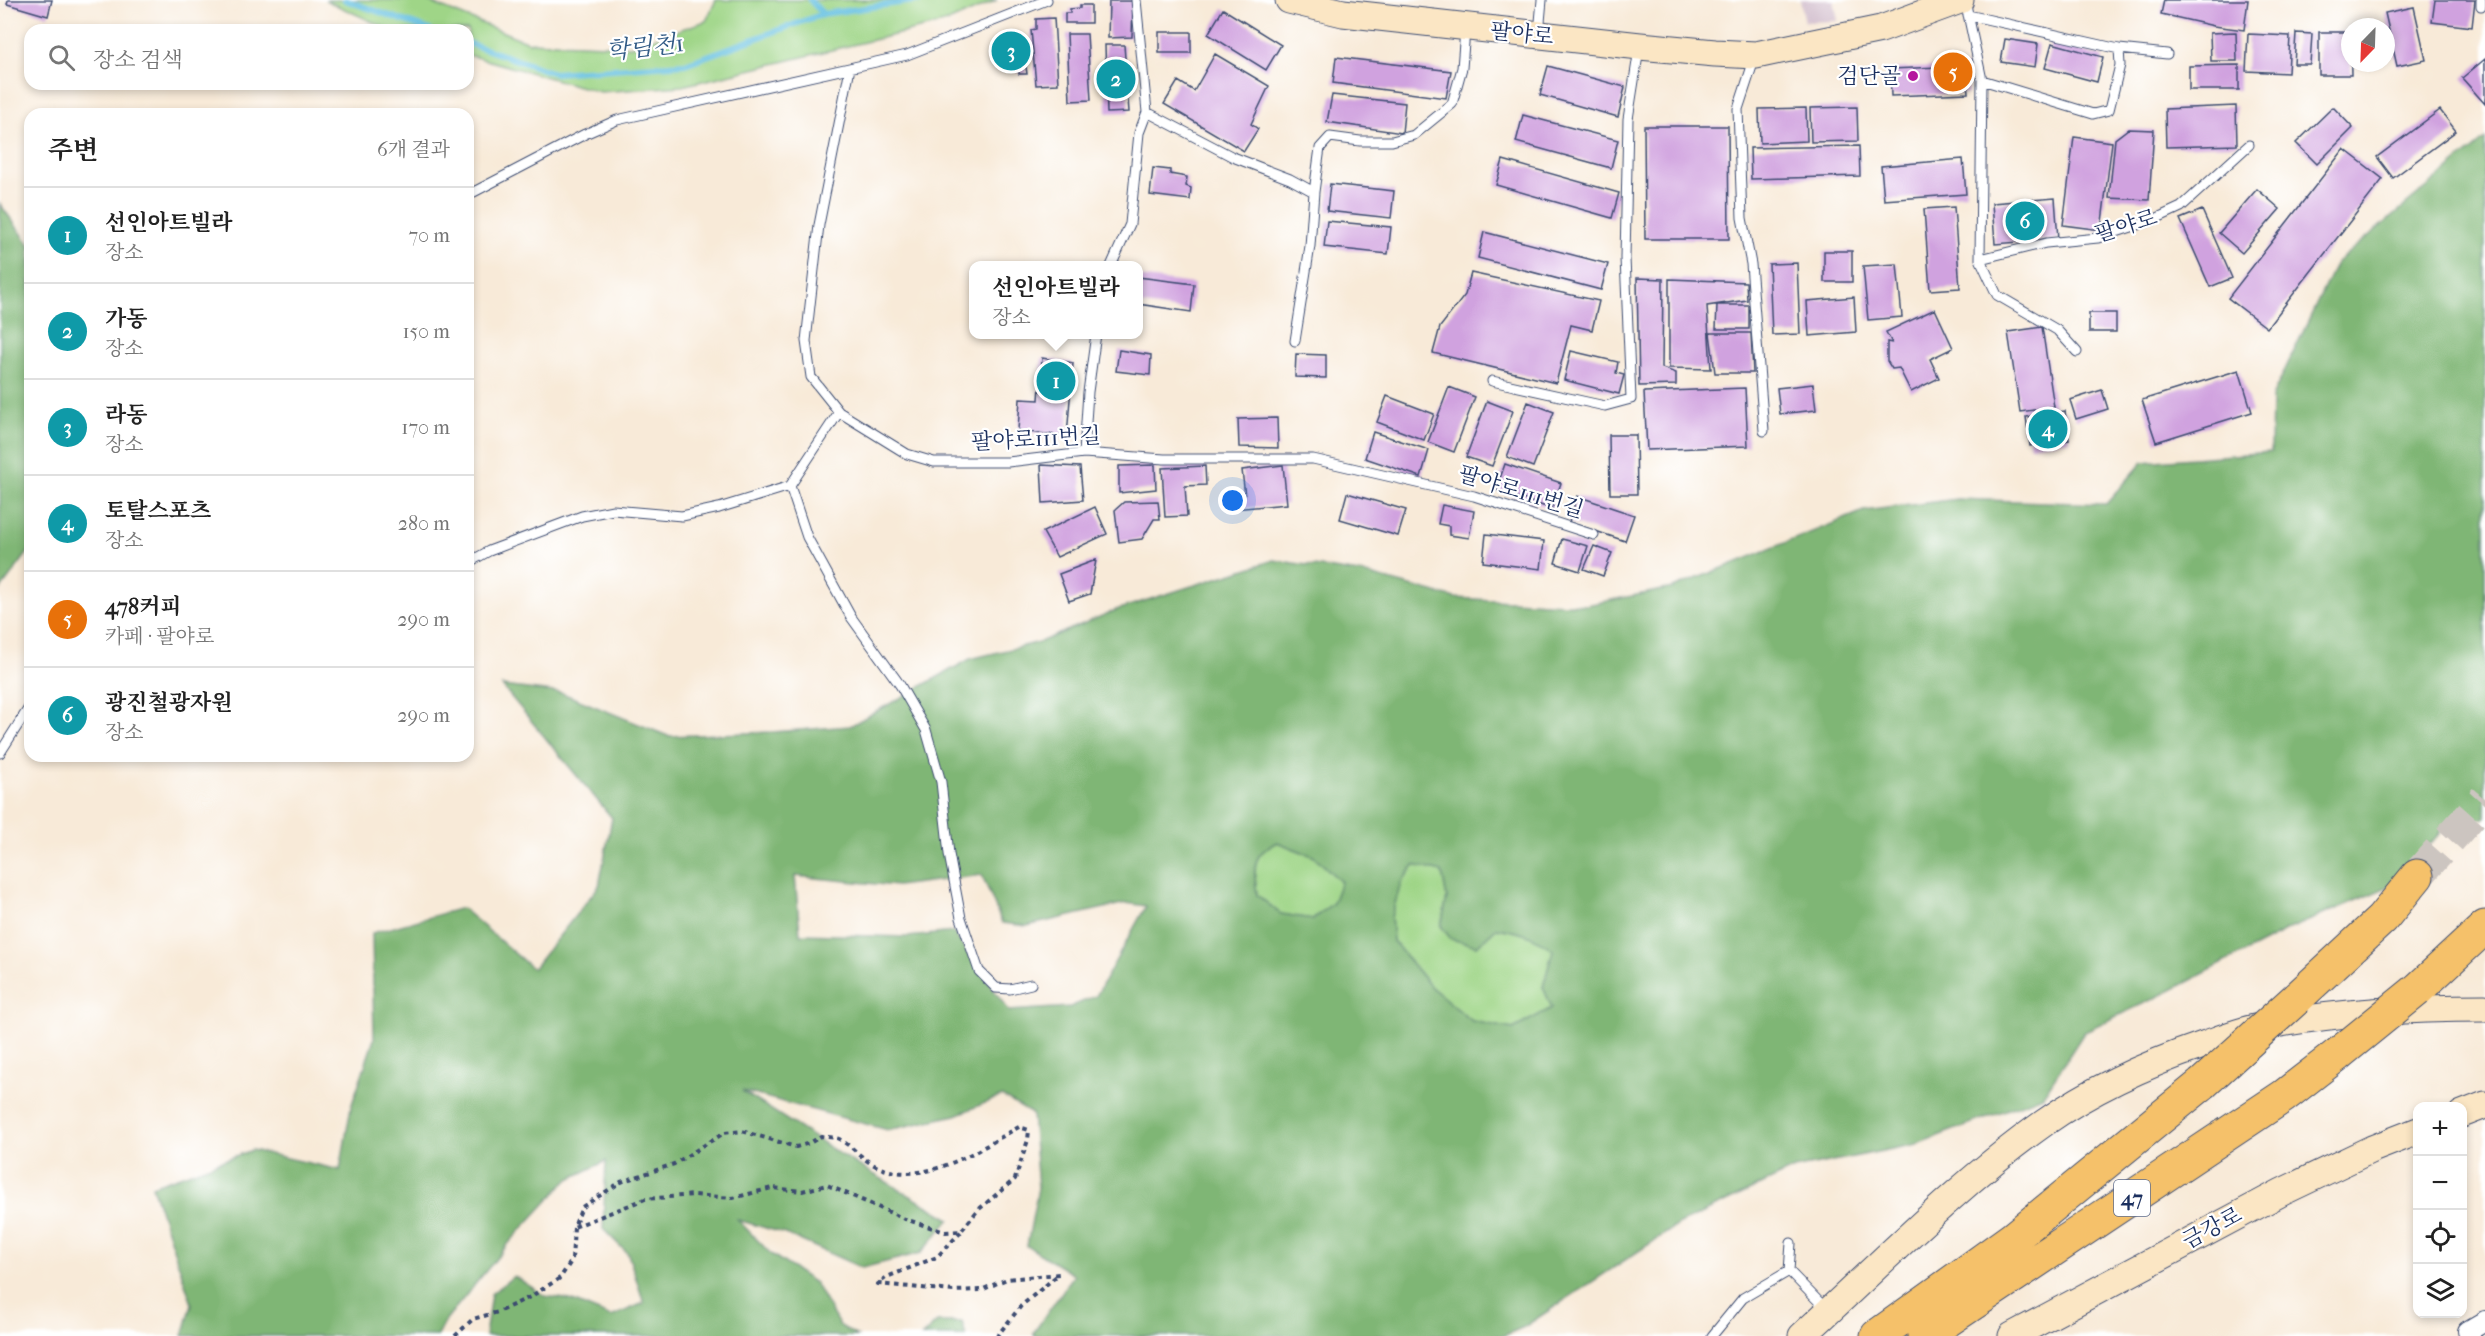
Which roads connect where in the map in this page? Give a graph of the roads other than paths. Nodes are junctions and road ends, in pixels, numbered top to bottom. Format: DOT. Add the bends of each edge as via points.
graph roads {
  1 [pos="1047,0"];
  2 [pos="1136,0"];
  3 [pos="1289,0"];
  4 [pos="1542,0"];
  5 [pos="1965,0"];
  6 [pos="1964,8"];
  7 [pos="1465,27"];
  8 [pos="1539,36"];
  9 [pos="1640,46"];
  10 [pos="2118,49"];
  11 [pos="1756,54"];
  12 [pos="2168,54"];
  13 [pos="850,68"];
  14 [pos="1982,80"];
  15 [pos="1147,112"];
  16 [pos="2249,145"];
  17 [pos="474,192"];
  18 [pos="1314,192"];
  19 [pos="1980,258"];
  20 [pos="1113,261"];
  21 [pos="1095,339"];
  22 [pos="1295,340"];
  23 [pos="2077,352"];
  24 [pos="1492,381"];
  25 [pos="839,412"];
  26 [pos="1764,431"];
  27 [pos="1084,453"];
  28 [pos="790,486"];
  29 [pos="1594,535"];
  30 [pos="474,559"];
  31 [pos="24,715"];
  32 [pos="0,753"];
  33 [pos="2417,876"];
  34 [pos="2485,927"];
  35 [pos="1031,984"];
  36 [pos="2485,1008"];
  37 [pos="2485,1105"];
  38 [pos="2467,1112"];
  39 [pos="2413,1133"];
  40 [pos="1791,1243"];
  41 [pos="1789,1271"];
  42 [pos="1829,1311"];
  43 [pos="1712,1336"];
  44 [pos="1802,1336"];
  45 [pos="1876,1336"];
  46 [pos="1924,1336"];
  47 [pos="2012,1336"];
  1 -- 13 [label="lane" via="907,55"];
  2 -- 15 [label="lane"];
  3 -- 7 [label="main road, 팔야로" via="1343,13"];
  4 -- 8 [label="lane"];
  5 -- 6 [label="lane"];
  6 -- 10 [label="lane"];
  6 -- 11 [label="main road, 팔야로"];
  6 -- 14 [label="lane"];
  7 -- 8 [label="main road, 팔야로"];
  7 -- 18 [label="lane" via="1462,68 1452,104 1414,135 1392,141 1330,138 1320,148"];
  8 -- 9 [label="main road, 팔야로"];
  9 -- 11 [label="main road, 팔야로"];
  9 -- 24 [label="lane" via="1628,130 1625,258 1631,399 1605,406"];
  10 -- 12 [label="lane"];
  10 -- 14 [label="lane" via="2120,65 2109,110 2093,114"];
  11 -- 26 [label="lane" via="1738,109 1742,218 1752,264"];
  13 -- 17 [label="lane" via="617,120"];
  13 -- 25 [label="lane, 팔야로111번길" via="819,225 806,341 812,377"];
  14 -- 19 [label="lane"];
  15 -- 18 [label="lane" via="1233,157"];
  15 -- 20 [label="lane" via="1139,133 1130,224"];
  16 -- 19 [label="lane, 팔야로" via="2181,207 2153,220 2098,238 2046,243"];
  18 -- 22 [label="lane" via="1311,246"];
  19 -- 23 [label="lane" via="1997,295 2057,330"];
  21 -- 27 [label="lane"];
  25 -- 27 [label="lane, 팔야로111번길" via="907,454 934,462 1008,462"];
  25 -- 28 [label="lane"];
  27 -- 29 [label="lane, 팔야로111번길" via="1164,459 1313,459 1474,496"];
  28 -- 30 [label="lane" via="682,516 613,510 582,516"];
  28 -- 35 [label="lane" via="807,537 851,617 900,685 926,730 941,782 961,918 979,971 996,988"];
  31 -- 32 [label="lane"];
  33 -- 45 [label="highway, 47, bridge" via="2382,919 2202,1084 2012,1239"];
  34 -- 46 [label="highway, 47, bridge" via="2417,990 2284,1096"];
  36 -- 42 [label="main road" via="2332,1016 2253,1028 2176,1054 2109,1084 2045,1122 1979,1173"];
  37 -- 38 [label="main road"];
  39 -- 47 [label="main road, 금강로" via="2282,1192"];
  40 -- 41 [label="lane"];
  41 -- 42 [label="lane"];
  41 -- 43 [label="lane" via="1743,1298"];
  42 -- 44 [label="main road"];
}
